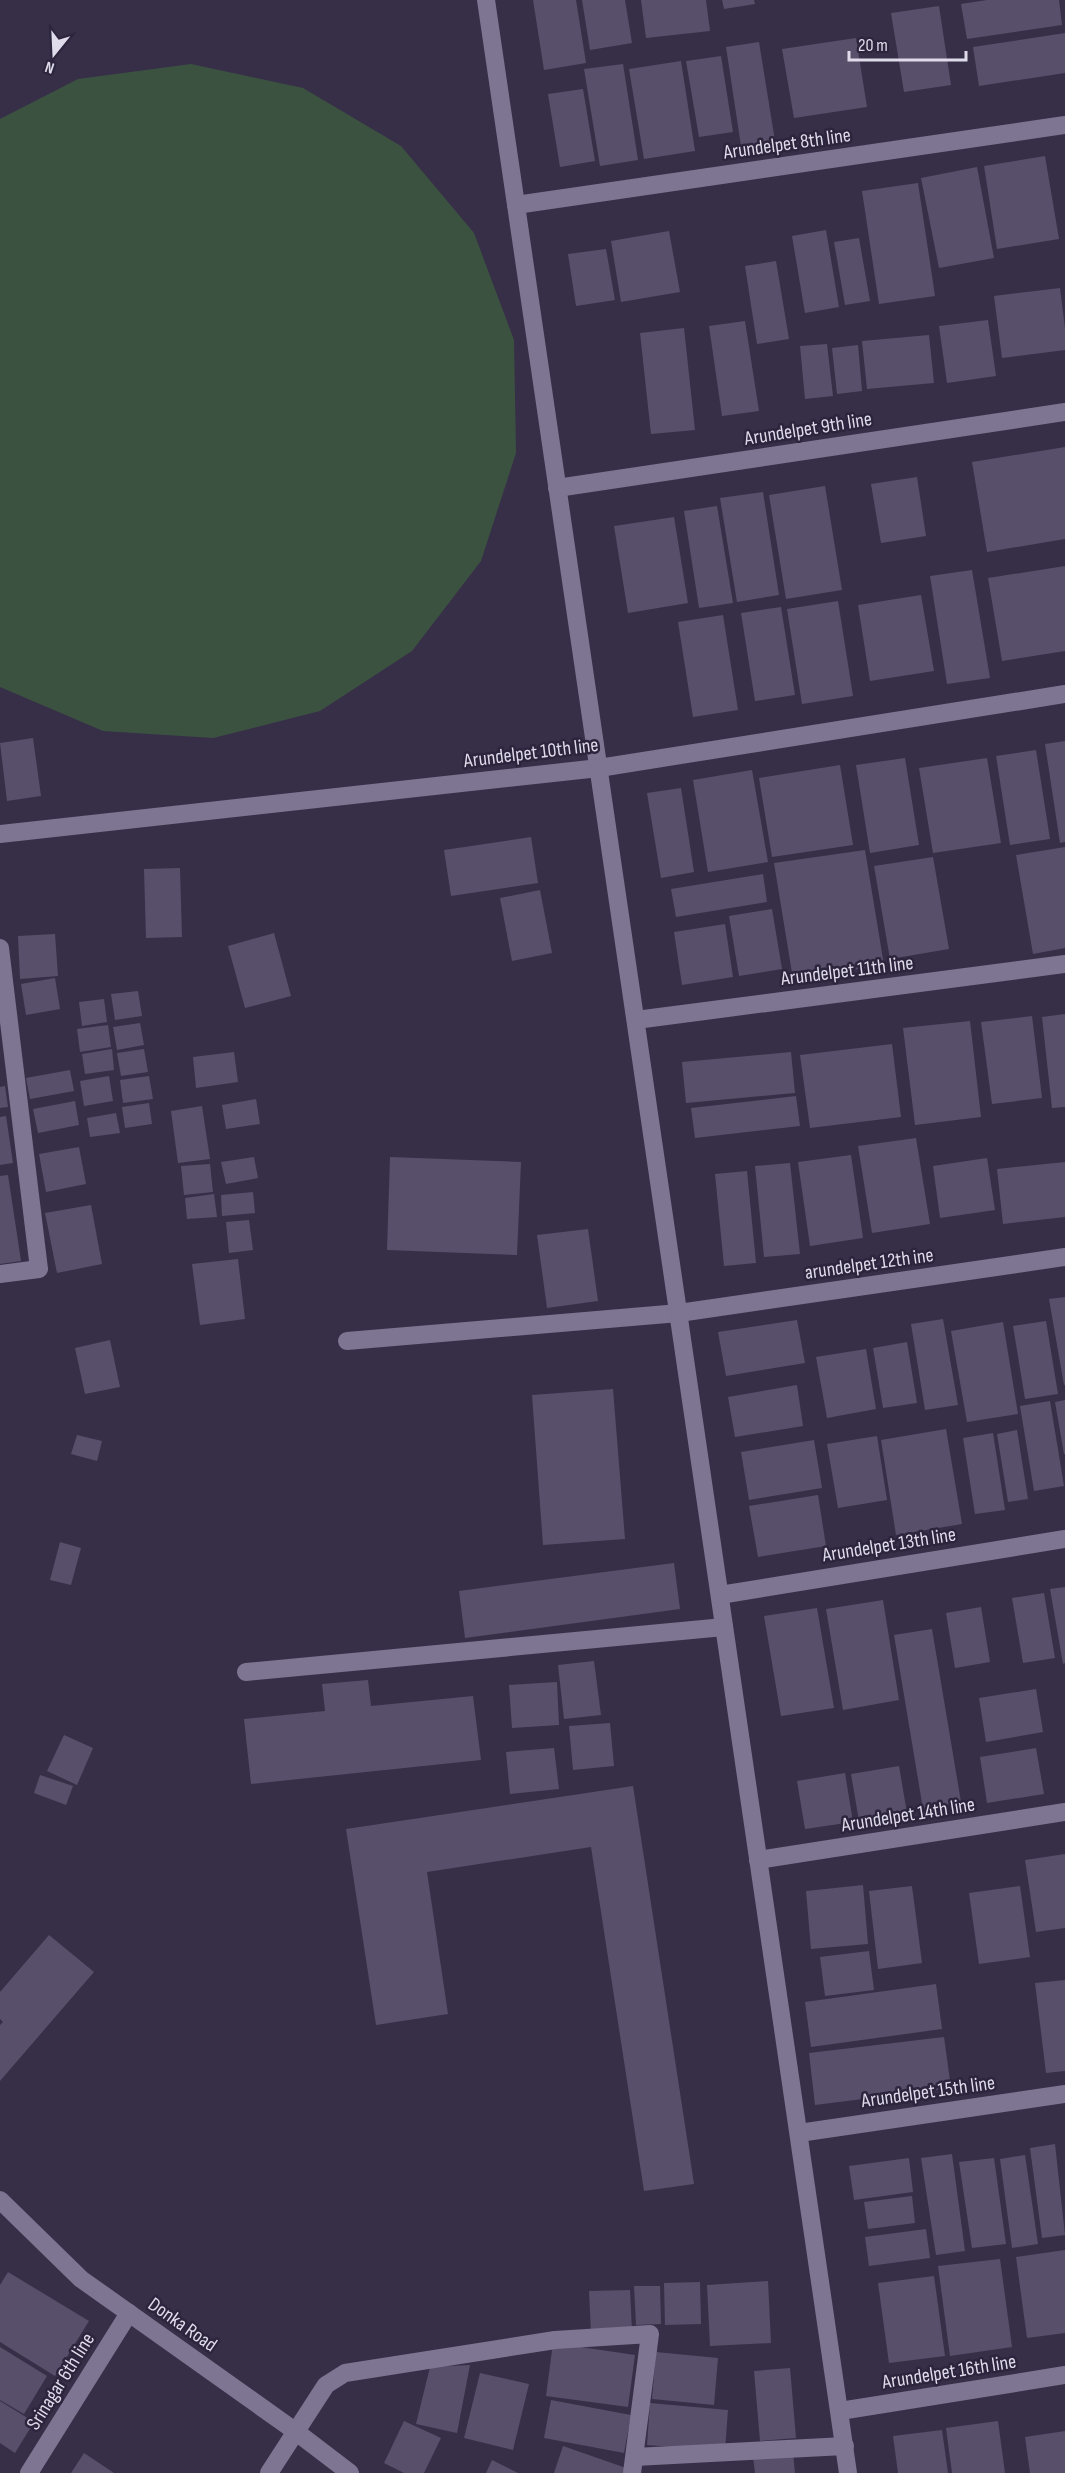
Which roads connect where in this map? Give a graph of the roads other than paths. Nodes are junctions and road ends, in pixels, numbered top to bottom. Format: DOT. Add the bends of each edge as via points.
graph roads {
  1 [pos="486,0"];
  2 [pos="1065,125"];
  3 [pos="516,205"];
  4 [pos="1065,412"];
  5 [pos="557,488"];
  6 [pos="1065,694"];
  7 [pos="599,768"];
  8 [pos="0,834"];
  9 [pos="0,948"];
  10 [pos="1065,964"];
  11 [pos="636,1020"];
  12 [pos="1065,1257"];
  13 [pos="0,1274"];
  14 [pos="679,1313"];
  15 [pos="347,1341"];
  16 [pos="1065,1539"];
  17 [pos="720,1594"];
  18 [pos="724,1627"];
  19 [pos="246,1672"];
  20 [pos="1065,1812"];
  21 [pos="758,1860"];
  22 [pos="1065,2094"];
  23 [pos="799,2133"];
  24 [pos="0,2200"];
  25 [pos="129,2313"];
  26 [pos="1065,2375"];
  27 [pos="840,2411"];
  28 [pos="295,2430"];
  29 [pos="845,2446"];
  30 [pos="634,2465"];
  31 [pos="29,2473"];
  32 [pos="269,2473"];
  33 [pos="350,2473"];
  34 [pos="848,2473"];
  1 -- 3 [label="street"];
  2 -- 3 [label="street, Arundelpet 8th line"];
  3 -- 5 [label="street"];
  4 -- 5 [label="street, Arundelpet 9th line"];
  5 -- 7 [label="street"];
  6 -- 7 [label="street, Arundelpet 10th line"];
  7 -- 8 [label="street, Arundelpet 10th line"];
  7 -- 11 [label="street"];
  9 -- 13 [label="street" via="39,1269"];
  10 -- 11 [label="street, Arundelpet 11th line"];
  11 -- 14 [label="street"];
  12 -- 14 [label="street, arundelpet 12th ine"];
  14 -- 15 [label="street, arundelpet 12th ine"];
  14 -- 17 [label="street"];
  16 -- 17 [label="street, Arundelpet 13th line"];
  17 -- 18 [label="street"];
  18 -- 19 [label="street"];
  18 -- 21 [label="street"];
  20 -- 21 [label="street, Arundelpet 14th line"];
  21 -- 23 [label="street"];
  22 -- 23 [label="street, Arundelpet 15th line"];
  23 -- 27 [label="street"];
  24 -- 25 [label="street, Donka Road" via="81,2278"];
  25 -- 28 [label="street, Donka Road"];
  25 -- 31 [label="street, Srinagar 6th line"];
  26 -- 27 [label="street, Arundelpet 16th line"];
  27 -- 29 [label="street"];
  28 -- 30 [label="street" via="326,2385 345,2373 555,2340 650,2334"];
  28 -- 32 [label="street"];
  28 -- 33 [label="street, Donka Road"];
  29 -- 30 [label="street"];
  29 -- 34 [label="street"];
}
